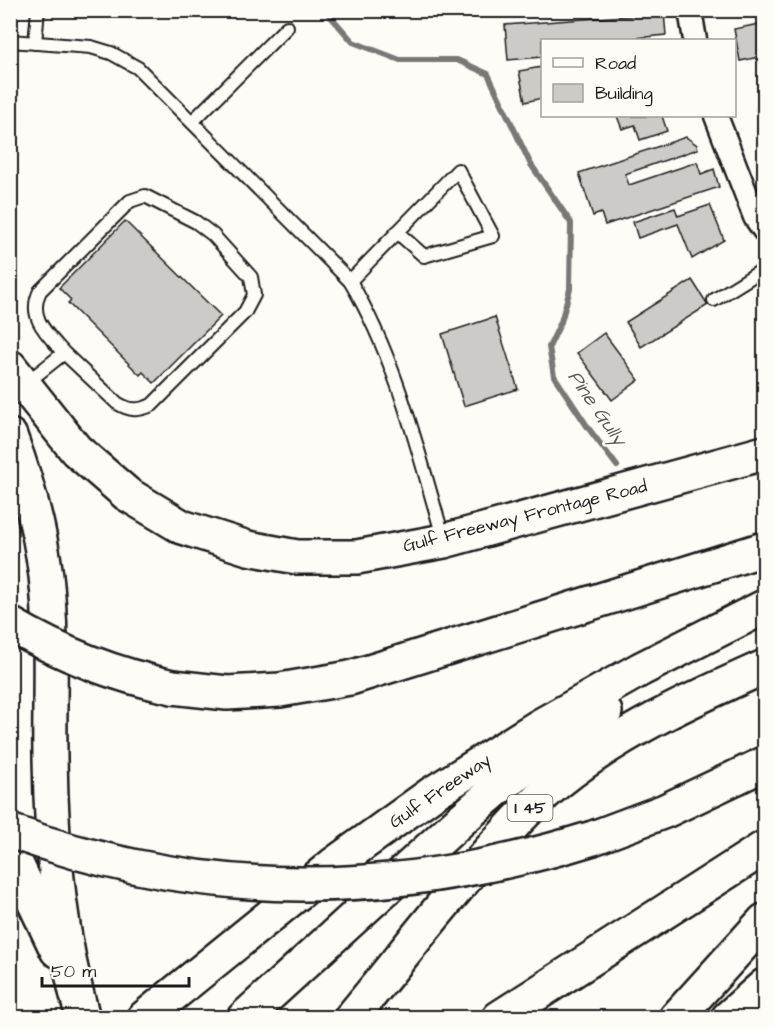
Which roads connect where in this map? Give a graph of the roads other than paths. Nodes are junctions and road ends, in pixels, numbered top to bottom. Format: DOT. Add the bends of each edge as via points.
graph roads {
  1 [pos="38,10"];
  2 [pos="690,10"];
  3 [pos="287,27"];
  4 [pos="694,39"];
  5 [pos="10,41"];
  6 [pos="35,43"];
  7 [pos="716,117"];
  8 [pos="192,122"];
  9 [pos="765,230"];
  10 [pos="398,232"];
  11 [pos="765,269"];
  12 [pos="350,281"];
  13 [pos="714,300"];
  14 [pos="64,352"];
  15 [pos="17,376"];
  16 [pos="10,436"];
  17 [pos="765,453"];
  18 [pos="444,541"];
  19 [pos="765,549"];
  20 [pos="765,607"];
  21 [pos="765,618"];
  22 [pos="10,624"];
  23 [pos="765,667"];
  24 [pos="765,764"];
  25 [pos="10,831"];
  26 [pos="765,848"];
  27 [pos="10,850"];
  28 [pos="683,901"];
  29 [pos="765,921"];
  30 [pos="762,993"];
  31 [pos="148,1014"];
  32 [pos="83,1015"];
  33 [pos="244,1017"];
  34 [pos="351,1017"];
  35 [pos="499,1017"];
  36 [pos="541,1017"];
  37 [pos="676,1017"];
  38 [pos="728,1017"];
  1 -- 6 [label="lane"];
  2 -- 4 [label="street"];
  3 -- 8 [label="lane"];
  5 -- 6 [label="lane"];
  6 -- 8 [label="lane" via="91,47 111,53 138,68"];
  7 -- 9 [label="street" via="755,217"];
  8 -- 12 [label="lane"];
  10 -- 10 [label="lane" via="424,256 493,236 458,170"];
  10 -- 12 [label="lane"];
  11 -- 13 [label="lane"];
  12 -- 18 [label="lane" via="388,356"];
  14 -- 14 [label="lane" via="40,326 36,298 137,197 155,200 196,222 251,277 254,295 245,312 152,405 140,410 117,404"];
  14 -- 15 [label="lane"];
  15 -- 18 [label="main road, Gulf Freeway Frontage Road" via="76,450 127,494 182,526 248,548 297,557 357,557"];
  16 -- 32 [label="main road" via="33,503 46,577 51,670 51,814 59,895"];
  17 -- 18 [label="main road, Gulf Freeway Frontage Road"];
  19 -- 22 [label="main road, bridge" via="350,678 280,690 227,693 173,687 123,675 76,658"];
  20 -- 31 [label="main road, Gulf Freeway" via="641,669 433,793 333,865"];
  21 -- 33 [label="main road" via="613,706 504,783"];
  23 -- 34 [label="main road, I 45" via="654,719 558,782 514,822"];
  24 -- 25 [label="main road, bridge" via="666,811 546,853 448,873 363,884 244,882 172,874 85,855"];
  26 -- 28 [label="main road"];
  27 -- 32 [label="main road"];
  28 -- 35 [label="main road"];
  28 -- 36 [label="main road"];
  29 -- 37 [label="main road"];
  30 -- 38 [label="main road"];
}
